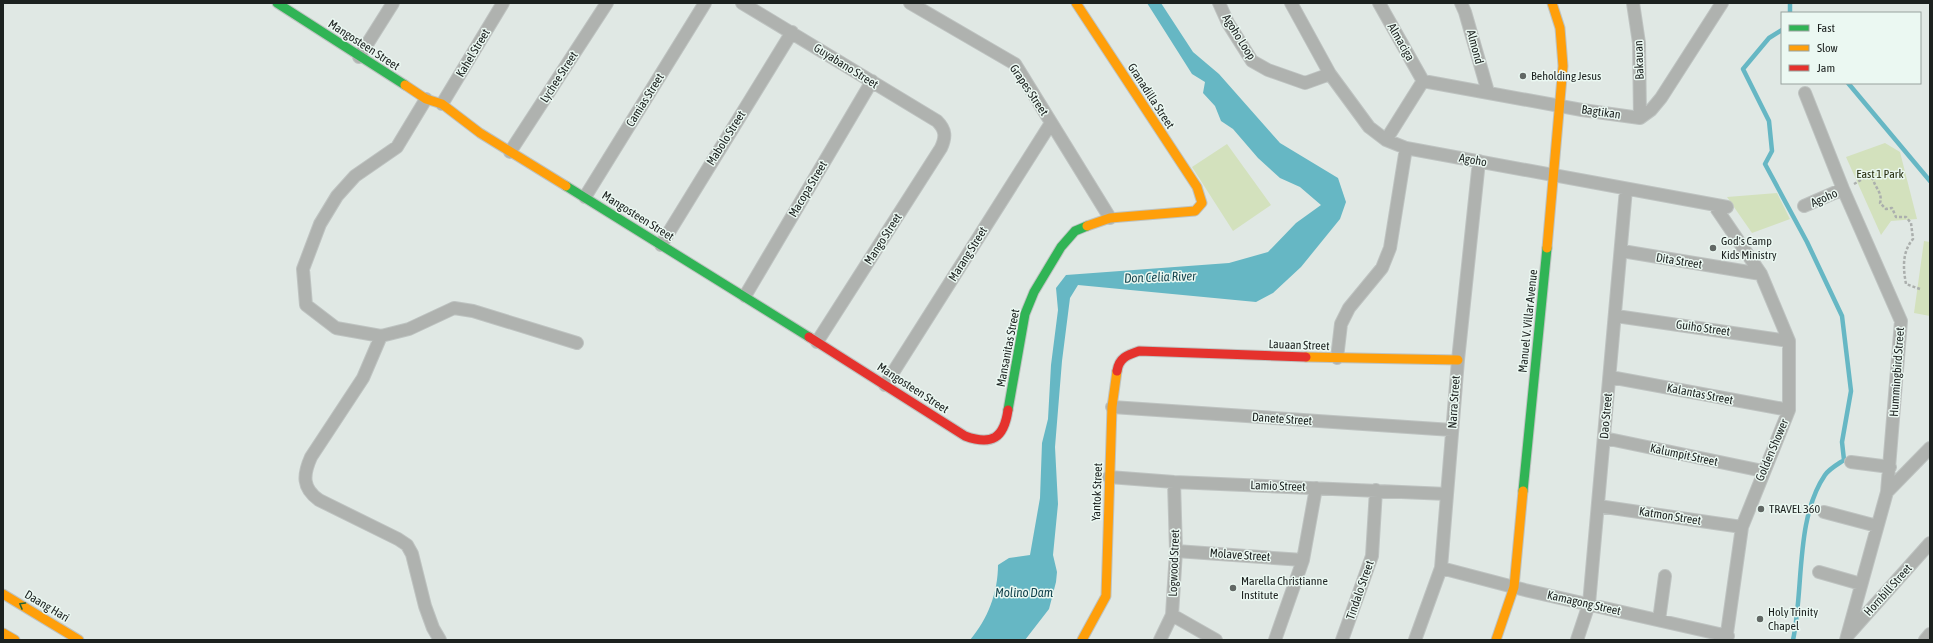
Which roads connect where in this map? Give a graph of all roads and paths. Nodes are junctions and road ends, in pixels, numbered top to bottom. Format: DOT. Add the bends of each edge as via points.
graph roads {
  1 [pos="393,3"];
  2 [pos="503,3"];
  3 [pos="607,3"];
  4 [pos="704,3"];
  5 [pos="742,3"];
  6 [pos="1076,3"];
  7 [pos="1220,3"];
  8 [pos="1291,3"];
  9 [pos="1379,3"];
  10 [pos="1461,3"];
  11 [pos="1552,3"];
  12 [pos="1633,3"];
  13 [pos="1722,3"];
  14 [pos="282,4"];
  15 [pos="914,4"];
  16 [pos="792,32"];
  17 [pos="359,57"];
  18 [pos="1330,74"];
  19 [pos="1423,81"];
  20 [pos="872,82"];
  21 [pos="1488,92"];
  22 [pos="1805,93"];
  23 [pos="426,99"];
  24 [pos="442,104"];
  25 [pos="1561,106"];
  26 [pos="1640,118"];
  27 [pos="1051,123"];
  28 [pos="945,133"];
  29 [pos="1386,140"];
  30 [pos="1406,148"];
  31 [pos="510,152"];
  32 [pos="1478,161"];
  33 [pos="1554,175"];
  34 [pos="1626,189"];
  35 [pos="1843,189"];
  36 [pos="585,197"];
  37 [pos="1202,203"];
  38 [pos="1714,205"];
  39 [pos="1804,206"];
  40 [pos="1727,207"];
  41 [pos="1110,218"];
  42 [pos="661,245"];
  43 [pos="1622,251"];
  44 [pos="1761,274"];
  45 [pos="1920,289"];
  46 [pos="745,296"];
  47 [pos="1616,316"];
  48 [pos="381,336"];
  49 [pos="1789,341"];
  50 [pos="817,342"];
  51 [pos="577,343"];
  52 [pos="1139,351"];
  53 [pos="1337,358"];
  54 [pos="1458,360"];
  55 [pos="1610,377"];
  56 [pos="885,385"];
  57 [pos="1112,408"];
  58 [pos="1789,410"];
  59 [pos="1452,430"];
  60 [pos="1604,438"];
  61 [pos="990,441"];
  62 [pos="1930,448"];
  63 [pos="1851,462"];
  64 [pos="1890,467"];
  65 [pos="1763,471"];
  66 [pos="1109,477"];
  67 [pos="1174,482"];
  68 [pos="1316,488"];
  69 [pos="1376,490"];
  70 [pos="1887,492"];
  71 [pos="1447,494"];
  72 [pos="1598,506"];
  73 [pos="1824,512"];
  74 [pos="1878,526"];
  75 [pos="1742,527"];
  76 [pos="1930,543"];
  77 [pos="1176,551"];
  78 [pos="1303,560"];
  79 [pos="1441,568"];
  80 [pos="1819,572"];
  81 [pos="1665,576"];
  82 [pos="1861,584"];
  83 [pos="1514,587"];
  84 [pos="3,594"];
  85 [pos="1589,604"];
  86 [pos="1172,615"];
  87 [pos="1658,620"];
  88 [pos="3,633"];
  89 [pos="1930,634"];
  90 [pos="1727,638"];
  91 [pos="1846,638"];
  92 [pos="15,640"];
  93 [pos="79,640"];
  94 [pos="440,640"];
  95 [pos="1082,640"];
  96 [pos="1160,640"];
  97 [pos="1216,640"];
  98 [pos="1275,640"];
  99 [pos="1342,640"];
  100 [pos="1415,640"];
  101 [pos="1496,640"];
  102 [pos="1576,640"];
  103 [pos="1925,640"];
  1 -- 17 [label="street"];
  2 -- 24 [label="street, Kahel Street"];
  3 -- 31 [label="street, Lychee Street"];
  4 -- 36 [label="street, Camias Street"];
  5 -- 16 [label="street, Guyabano Street"];
  6 -- 37 [label="street, Granadilla Street" via="1197,187"];
  7 -- 18 [label="street, Agoho Loop" via="1228,23 1252,61 1268,70 1305,83"];
  8 -- 18 [label="street, Agoho"];
  9 -- 19 [label="street, Almaciga"];
  10 -- 21 [label="street, Almond"];
  11 -- 25 [label="street, Manuel V. Villar Avenue" via="1562,34 1564,61"];
  12 -- 26 [label="street, Bakauan" via="1639,43"];
  13 -- 26 [label="street" via="1661,98"];
  14 -- 17 [label="street, Mangosteen Street"];
  15 -- 27 [label="street, Grapes Street" via="1015,64"];
  16 -- 20 [label="street, Guyabano Street"];
  16 -- 42 [label="street, Mabolo Street"];
  17 -- 23 [label="street, Mangosteen Street"];
  18 -- 29 [label="street, Agoho" via="1369,127"];
  19 -- 21 [label="street, Bagtikan"];
  19 -- 29 [label="street"];
  20 -- 28 [label="street, Guyabano Street" via="937,121"];
  20 -- 46 [label="street, Macopa Street"];
  21 -- 25 [label="street, Bagtikan"];
  22 -- 35 [label="street, Hummingbird Street"];
  23 -- 24 [label="street, Mangosteen Street"];
  23 -- 48 [label="street" via="397,147 355,176 337,196 320,224 303,269 306,305 336,328"];
  24 -- 31 [label="street, Mangosteen Street"];
  25 -- 26 [label="street, Bagtikan"];
  25 -- 33 [label="street, Manuel V. Villar Avenue"];
  27 -- 41 [label="street, Grapes Street"];
  27 -- 56 [label="street, Marang Street"];
  28 -- 50 [label="street, Mango Street" via="941,148"];
  29 -- 30 [label="street, Agoho"];
  30 -- 32 [label="street, Agoho"];
  30 -- 53 [label="street" via="1390,248 1382,268 1349,308 1341,324"];
  31 -- 36 [label="street, Mangosteen Street"];
  32 -- 33 [label="street, Agoho"];
  32 -- 54 [label="street, Narra Street"];
  33 -- 34 [label="street, Agoho"];
  33 -- 83 [label="street, Manuel V. Villar Avenue"];
  34 -- 38 [label="street, Agoho"];
  34 -- 43 [label="street, Dao Street"];
  35 -- 39 [label="street, Agoho"];
  35 -- 45 [label="path" via="1868,176 1874,179 1883,207 1892,208 1896,217 1906,217 1911,223 1913,238 1907,246 1905,277 1906,284"];
  35 -- 64 [label="street, Hummingbird Street" via="1901,321"];
  36 -- 42 [label="street, Mangosteen Street"];
  37 -- 41 [label="street, Mansanitas Street" via="1195,211"];
  38 -- 40 [label="street, Agoho"];
  38 -- 44 [label="street, Golden Shower"];
  41 -- 61 [label="street, Mansanitas Street" via="1075,231 1061,248 1034,292 1025,314 1006,424 1000,434"];
  42 -- 46 [label="street, Mangosteen Street"];
  43 -- 44 [label="street, Dita Street"];
  43 -- 47 [label="street, Dao Street"];
  44 -- 49 [label="street, Golden Shower"];
  46 -- 50 [label="street, Mangosteen Street"];
  47 -- 49 [label="street, Guiho Street"];
  47 -- 55 [label="street, Dao Street"];
  48 -- 51 [label="street" via="409,329 454,308 473,311"];
  48 -- 94 [label="street" via="363,378 305,469 305,482 310,494 319,500 386,532 407,545 412,554 433,628"];
  49 -- 58 [label="street, Golden Shower"];
  50 -- 56 [label="street, Mangosteen Street"];
  52 -- 53 [label="street, Lauaan Street"];
  52 -- 57 [label="street, Yantok Street" via="1126,354 1118,364"];
  53 -- 54 [label="street, Lauaan Street"];
  54 -- 59 [label="street, Narra Street"];
  55 -- 58 [label="street, Kalantas Street"];
  55 -- 60 [label="street, Dao Street"];
  56 -- 61 [label="street, Mangosteen Street" via="965,436 979,441"];
  57 -- 59 [label="street, Danete Street"];
  57 -- 66 [label="street, Yantok Street"];
  58 -- 65 [label="street, Golden Shower"];
  59 -- 71 [label="street, Narra Street"];
  60 -- 65 [label="street, Kalumpit Street"];
  60 -- 72 [label="street, Dao Street"];
  62 -- 70 [label="street"];
  63 -- 64 [label="street"];
  64 -- 70 [label="street, Hummingbird Street"];
  65 -- 75 [label="street, Golden Shower"];
  66 -- 67 [label="street, Lamio Street"];
  66 -- 95 [label="street, Yantok Street" via="1106,596"];
  67 -- 68 [label="street, Lamio Street"];
  67 -- 77 [label="street, Logwood Street"];
  68 -- 69 [label="street, Lamio Street"];
  68 -- 78 [label="street"];
  69 -- 71 [label="street, Lamio Street"];
  69 -- 99 [label="street, Tindalo Street" via="1372,556"];
  70 -- 74 [label="street, Hummingbird Street"];
  71 -- 79 [label="street, Narra Street"];
  72 -- 75 [label="street, Katmon Street"];
  72 -- 85 [label="street, Dao Street"];
  73 -- 74 [label="street"];
  74 -- 82 [label="street, Hummingbird Street"];
  75 -- 90 [label="street, Golden Shower"];
  76 -- 91 [label="street, Hornbill Street"];
  77 -- 78 [label="street, Molave Street"];
  77 -- 86 [label="street, Logwood Street"];
  78 -- 98 [label="street"];
  79 -- 83 [label="street, Kamagong Street"];
  79 -- 100 [label="street, Narra Street"];
  80 -- 82 [label="street"];
  81 -- 87 [label="street"];
  82 -- 91 [label="street, Hummingbird Street"];
  83 -- 85 [label="street, Kamagong Street"];
  83 -- 101 [label="street, Manuel V. Villar Avenue"];
  93 -- 84 [label="street, Daang Hari, one-way"];
  85 -- 87 [label="street, Kamagong Street"];
  85 -- 102 [label="street, Dao Street"];
  86 -- 96 [label="street, Logwood Street"];
  86 -- 97 [label="street"];
  87 -- 90 [label="street, Kamagong Street"];
  88 -- 92 [label="street"];
  89 -- 103 [label="street"];
}
